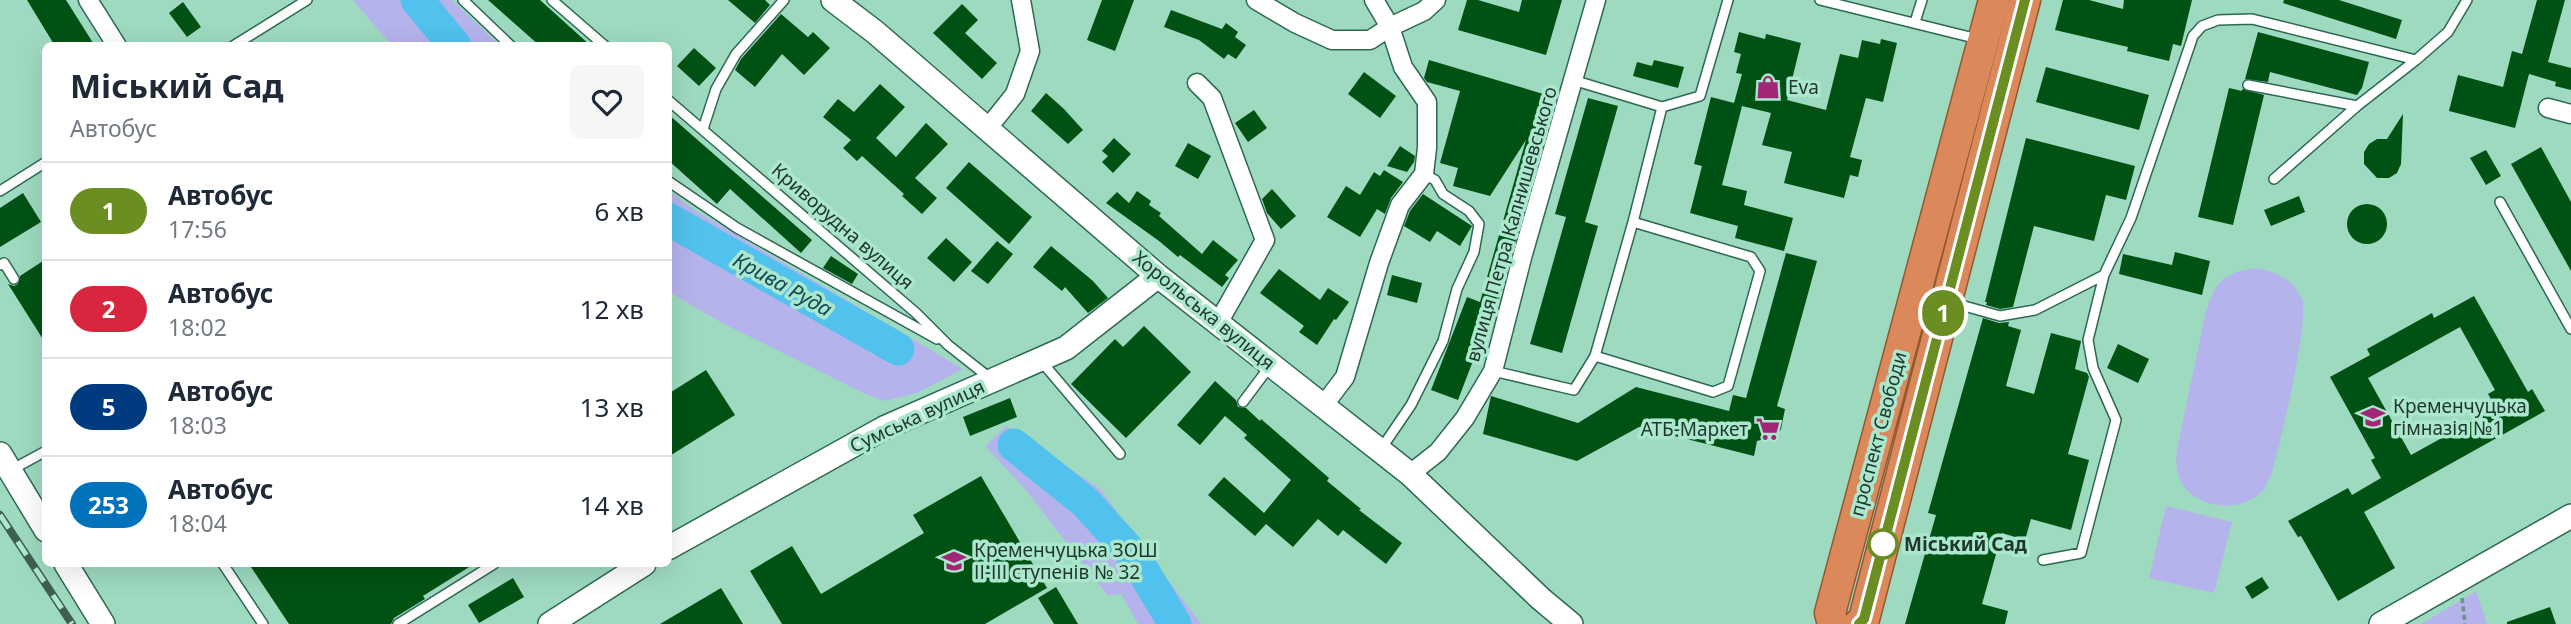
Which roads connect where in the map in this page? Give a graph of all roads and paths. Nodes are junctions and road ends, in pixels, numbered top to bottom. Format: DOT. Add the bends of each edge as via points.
graph roads {
  1 [pos="88,0"];
  2 [pos="307,0"];
  3 [pos="463,0"];
  4 [pos="552,0"];
  5 [pos="784,0"];
  6 [pos="833,0"];
  7 [pos="1021,0"];
  8 [pos="1256,0"];
  9 [pos="1374,0"];
  10 [pos="1436,0"];
  11 [pos="1596,0"];
  12 [pos="1728,0"];
  13 [pos="1820,0"];
  14 [pos="1922,0"];
  15 [pos="1994,0"];
  16 [pos="2025,0"];
  17 [pos="2467,0"];
  18 [pos="1915,22"];
  19 [pos="1390,27"];
  20 [pos="1984,41"];
  21 [pos="114,42"];
  22 [pos="239,42"];
  23 [pos="507,42"];
  24 [pos="600,42"];
  25 [pos="2416,60"];
  26 [pos="1573,80"];
  27 [pos="1197,83"];
  28 [pos="2248,85"];
  29 [pos="672,103"];
  30 [pos="2357,106"];
  31 [pos="1662,107"];
  32 [pos="2548,108"];
  33 [pos="2571,114"];
  34 [pos="703,129"];
  35 [pos="987,129"];
  36 [pos="42,165"];
  37 [pos="1424,174"];
  38 [pos="2274,179"];
  39 [pos="672,184"];
  40 [pos="0,191"];
  41 [pos="2500,202"];
  42 [pos="1633,222"];
  43 [pos="0,265"];
  44 [pos="2104,275"];
  45 [pos="1158,276"];
  46 [pos="14,279"];
  47 [pos="1946,302"];
  48 [pos="1218,323"];
  49 [pos="2571,329"];
  50 [pos="948,345"];
  51 [pos="1595,356"];
  52 [pos="1040,360"];
  53 [pos="1271,365"];
  54 [pos="1493,370"];
  55 [pos="993,380"];
  56 [pos="1243,402"];
  57 [pos="1323,406"];
  58 [pos="1380,451"];
  59 [pos="42,452"];
  60 [pos="1120,454"];
  61 [pos="5,463"];
  62 [pos="1410,474"];
  63 [pos="2571,516"];
  64 [pos="42,523"];
  65 [pos="672,546"];
  66 [pos="2043,560"];
  67 [pos="68,567"];
  68 [pos="225,567"];
  69 [pos="489,567"];
  70 [pos="639,567"];
  71 [pos="103,624"];
  72 [pos="263,624"];
  73 [pos="398,624"];
  74 [pos="550,624"];
  75 [pos="1571,624"];
  76 [pos="1833,624"];
  77 [pos="1859,624"];
  78 [pos="2381,624"];
  1 -- 21 [label="street"];
  2 -- 22 [label="lane"];
  3 -- 23 [label="lane"];
  4 -- 24 [label="lane"];
  5 -- 34 [label="lane" via="736,54 716,89"];
  6 -- 35 [label="street, Хорольська вулиця"];
  7 -- 35 [label="street" via="1030,51 1015,94"];
  8 -- 19 [label="street" via="1332,40 1370,40"];
  9 -- 19 [label="street"];
  10 -- 19 [label="street"];
  11 -- 26 [label="street, вулиця Петра Калнишевського"];
  12 -- 31 [label="lane" via="1700,96"];
  13 -- 18 [label="lane"];
  14 -- 18 [label="lane"];
  15 -- 20 [label="highway, проспект Свободи"];
  16 -- 47 [label="highway, проспект Свободи"];
  17 -- 25 [label="lane" via="2448,32"];
  18 -- 20 [label="lane"];
  19 -- 37 [label="street" via="1403,67 1427,102"];
  20 -- 76 [label="highway, проспект Свободи" via="1830,613"];
  25 -- 30 [label="lane"];
  25 -- 44 [label="lane" via="2252,19 2218,20 2202,26 2193,36 2132,218"];
  26 -- 31 [label="lane"];
  26 -- 54 [label="street, вулиця Петра Калнишевського"];
  27 -- 48 [label="street" via="1212,98 1265,240"];
  28 -- 30 [label="lane"];
  29 -- 34 [label="lane, Криворудна вулиця"];
  30 -- 38 [label="lane"];
  31 -- 42 [label="lane"];
  32 -- 33 [label="street"];
  34 -- 50 [label="lane, Криворудна вулиця"];
  35 -- 45 [label="street, Хорольська вулиця"];
  36 -- 40 [label="lane"];
  37 -- 57 [label="street" via="1400,205 1345,377"];
  37 -- 58 [label="lane" via="1479,224 1443,341 1411,405"];
  39 -- 50 [label="lane" via="737,228"];
  41 -- 49 [label="lane"];
  42 -- 51 [label="lane"];
  42 -- 51 [label="lane" via="1751,257 1760,271 1728,386 1713,392"];
  43 -- 46 [label="lane" via="4,263"];
  44 -- 47 [label="lane" via="2035,310 2000,316"];
  44 -- 66 [label="lane" via="2088,340 2093,368 2116,420 2081,553"];
  45 -- 48 [label="street, Хорольська вулиця"];
  45 -- 52 [label="street, Сумська вулиця" via="1066,348"];
  47 -- 77 [label="highway, проспект Свободи" via="1864,619"];
  48 -- 53 [label="street, Хорольська вулиця"];
  50 -- 55 [label="lane, Криворудна вулиця"];
  51 -- 54 [label="lane" via="1574,390"];
  52 -- 55 [label="street, Сумська вулиця"];
  52 -- 60 [label="lane"];
  53 -- 56 [label="lane"];
  53 -- 57 [label="street, Хорольська вулиця"];
  54 -- 62 [label="street, вулиця Петра Калнишевського" via="1438,452"];
  55 -- 65 [label="street, Сумська вулиця" via="884,428"];
  57 -- 58 [label="street, Хорольська вулиця"];
  58 -- 62 [label="street, Хорольська вулиця"];
  59 -- 61 [label="lane"];
  61 -- 64 [label="street"];
  62 -- 75 [label="street, Хорольська вулиця"];
  63 -- 78 [label="street"];
  67 -- 71 [label="street"];
  68 -- 72 [label="lane"];
  69 -- 73 [label="lane"];
  70 -- 74 [label="street"];
}
